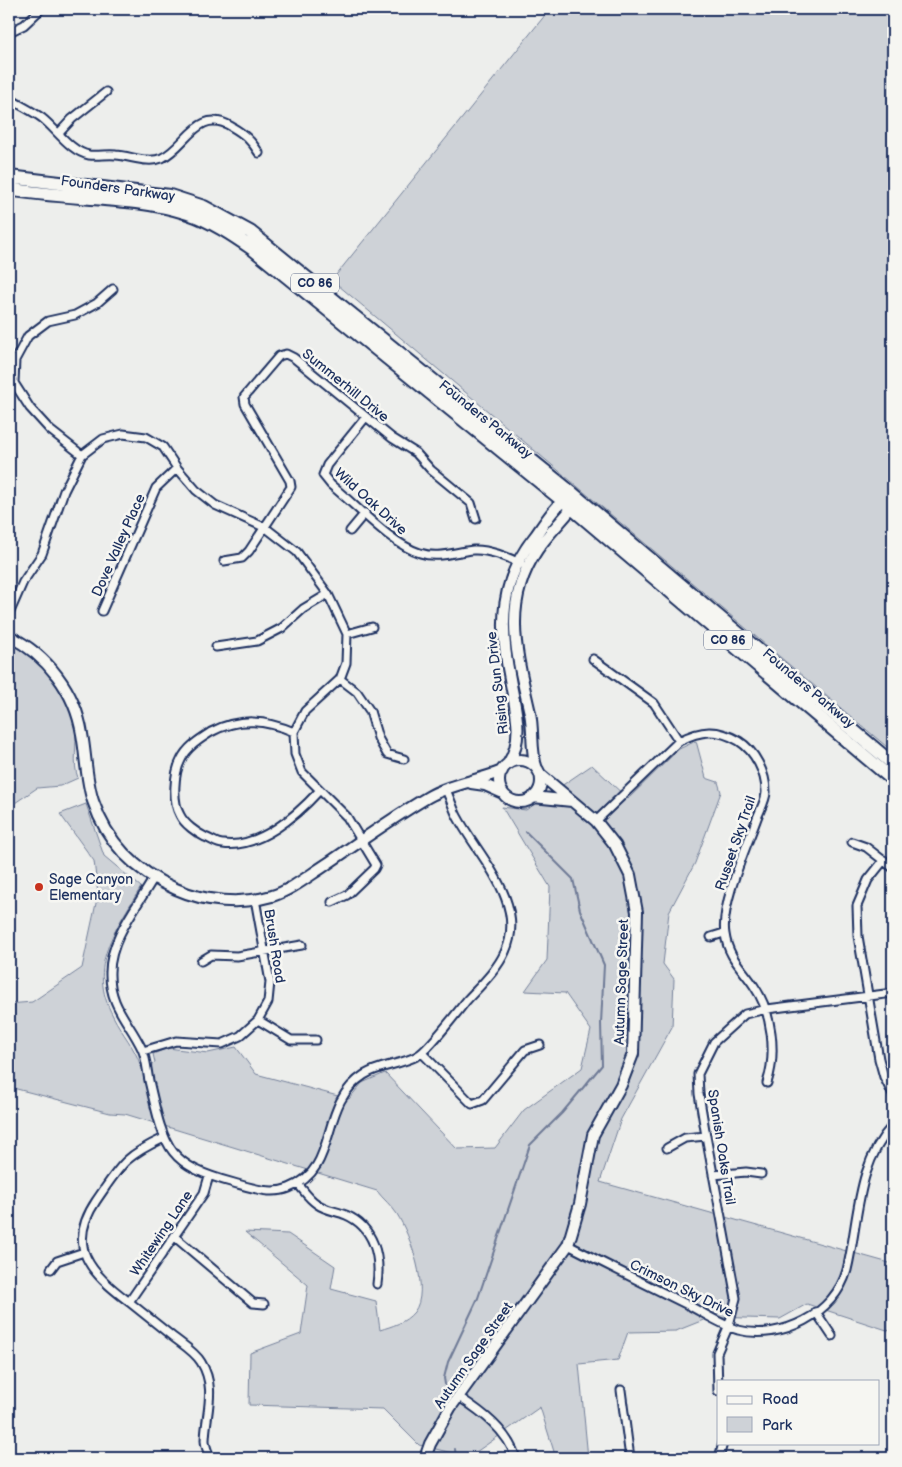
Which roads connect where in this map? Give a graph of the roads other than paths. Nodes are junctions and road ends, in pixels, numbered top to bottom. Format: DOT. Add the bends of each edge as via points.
graph roads {
  1 [pos="41,9"];
  2 [pos="9,32"];
  3 [pos="106,92"];
  4 [pos="9,98"];
  5 [pos="59,132"];
  6 [pos="259,153"];
  7 [pos="9,177"];
  8 [pos="9,189"];
  9 [pos="113,289"];
  10 [pos="366,417"];
  11 [pos="82,455"];
  12 [pos="177,468"];
  13 [pos="569,501"];
  14 [pos="364,512"];
  15 [pos="476,519"];
  16 [pos="266,528"];
  17 [pos="350,530"];
  18 [pos="224,561"];
  19 [pos="518,562"];
  20 [pos="528,568"];
  21 [pos="328,594"];
  22 [pos="102,611"];
  23 [pos="9,614"];
  24 [pos="372,627"];
  25 [pos="347,634"];
  26 [pos="9,636"];
  27 [pos="216,647"];
  28 [pos="593,659"];
  29 [pos="340,679"];
  30 [pos="294,732"];
  31 [pos="679,741"];
  32 [pos="404,759"];
  33 [pos="893,764"];
  34 [pos="505,768"];
  35 [pos="538,772"];
  36 [pos="893,780"];
  37 [pos="470,782"];
  38 [pos="446,790"];
  39 [pos="319,791"];
  40 [pos="503,794"];
  41 [pos="534,797"];
  42 [pos="573,802"];
  43 [pos="596,821"];
  44 [pos="361,841"];
  45 [pos="852,842"];
  46 [pos="884,860"];
  47 [pos="893,868"];
  48 [pos="153,879"];
  49 [pos="255,899"];
  50 [pos="332,902"];
  51 [pos="724,933"];
  52 [pos="711,937"];
  53 [pos="302,945"];
  54 [pos="266,952"];
  55 [pos="201,961"];
  56 [pos="893,993"];
  57 [pos="870,996"];
  58 [pos="767,1009"];
  59 [pos="258,1020"];
  60 [pos="316,1040"];
  61 [pos="540,1045"];
  62 [pos="143,1051"];
  63 [pos="422,1053"];
  64 [pos="767,1084"];
  65 [pos="893,1095"];
  66 [pos="893,1125"];
  67 [pos="706,1136"];
  68 [pos="164,1138"];
  69 [pos="667,1148"];
  70 [pos="761,1174"];
  71 [pos="209,1176"];
  72 [pos="713,1176"];
  73 [pos="298,1184"];
  74 [pos="175,1237"];
  75 [pos="568,1245"];
  76 [pos="84,1252"];
  77 [pos="51,1269"];
  78 [pos="377,1284"];
  79 [pos="129,1302"];
  80 [pos="264,1304"];
  81 [pos="816,1312"];
  82 [pos="729,1325"];
  83 [pos="832,1336"];
  84 [pos="717,1380"];
  85 [pos="621,1390"];
  86 [pos="459,1397"];
  87 [pos="723,1444"];
  88 [pos="210,1458"];
  89 [pos="425,1458"];
  90 [pos="516,1458"];
  91 [pos="630,1458"];
  92 [pos="718,1458"];
  1 -- 2 [label="street" via="24,25"];
  3 -- 5 [label="street"];
  4 -- 5 [label="street"];
  5 -- 6 [label="street" via="78,150 89,155 154,160 172,151 204,123 214,120 244,134"];
  7 -- 13 [label="highway, Founders Parkway / CO 86" via="164,195 194,202 227,218 260,239"];
  8 -- 13 [label="highway, Founders Parkway / CO 86" via="168,208 221,228 253,248"];
  9 -- 11 [label="street" via="75,315 48,321 28,336 16,360 14,383 30,408 50,430"];
  10 -- 14 [label="street, Wild Oak Drive" via="327,465 323,475"];
  10 -- 15 [label="street, Summerhill Drive" via="416,454 471,503"];
  10 -- 16 [label="street, Summerhill Drive" via="294,358 286,354 279,356 244,397 251,416 290,481 291,487"];
  11 -- 12 [label="street" via="104,439 132,433 163,447"];
  11 -- 23 [label="street" via="64,491 42,554 23,582"];
  12 -- 16 [label="street" via="196,490 215,505"];
  12 -- 22 [label="street, Dove Valley Place" via="156,488"];
  13 -- 19 [label="street, Rising Sun Drive" via="524,549"];
  13 -- 20 [label="street, Rising Sun Drive"];
  13 -- 33 [label="highway, Founders Parkway / CO 86"];
  13 -- 36 [label="highway, Founders Parkway / CO 86"];
  14 -- 17 [label="street"];
  14 -- 19 [label="street, Wild Oak Drive" via="403,546 421,554 440,556 475,550"];
  16 -- 18 [label="street" via="242,558"];
  16 -- 21 [label="street" via="296,552"];
  19 -- 20 [label="street, Wild Oak Drive"];
  19 -- 34 [label="street, Rising Sun Drive" via="504,603 503,638 518,734 516,750"];
  20 -- 35 [label="street, Rising Sun Drive" via="514,613 514,642"];
  21 -- 25 [label="street"];
  21 -- 27 [label="street" via="282,628 257,641"];
  24 -- 25 [label="street"];
  25 -- 29 [label="street" via="349,648"];
  26 -- 48 [label="street" via="26,644 46,662 67,690 81,726 92,794 106,829 125,855"];
  28 -- 31 [label="street" via="654,703"];
  29 -- 30 [label="street" via="306,711"];
  29 -- 32 [label="street" via="356,692 370,711 387,754"];
  30 -- 39 [label="street" via="295,754 302,772"];
  30 -- 39 [label="street" via="272,723 251,721 225,725 198,740 181,760 174,785 180,815 198,833 223,844 246,842 271,832 299,813"];
  31 -- 43 [label="street, Russet Sky Trail"];
  31 -- 51 [label="street, Russet Sky Trail" via="695,733 712,730 749,747 760,766 766,793 728,901"];
  34 -- 35 [label="street" via="524,761"];
  34 -- 37 [label="street"];
  34 -- 40 [label="street" via="500,782"];
  35 -- 41 [label="street" via="540,787"];
  35 -- 42 [label="street, Autumn Sage Street"];
  37 -- 38 [label="street"];
  37 -- 40 [label="street"];
  38 -- 44 [label="street" via="430,796"];
  38 -- 63 [label="street" via="457,816 502,889 510,931 505,952 494,970"];
  39 -- 44 [label="street" via="347,817"];
  40 -- 41 [label="street" via="521,802"];
  41 -- 42 [label="street"];
  42 -- 43 [label="street, Autumn Sage Street"];
  43 -- 75 [label="street, Autumn Sage Street" via="625,864 636,898 635,1044 626,1075 593,1135 580,1204"];
  44 -- 49 [label="street" via="286,891"];
  44 -- 50 [label="street" via="375,861 374,869 347,895"];
  45 -- 46 [label="street" via="866,847"];
  46 -- 47 [label="street"];
  46 -- 57 [label="street" via="868,880 857,906 858,936"];
  48 -- 49 [label="street" via="203,899"];
  48 -- 62 [label="street" via="118,941 110,972 117,1010"];
  49 -- 54 [label="street, Brush Road"];
  51 -- 52 [label="street"];
  51 -- 58 [label="street, Russet Sky Trail" via="741,972 754,984"];
  53 -- 54 [label="street"];
  54 -- 55 [label="street" via="211,955"];
  54 -- 59 [label="street, Brush Road" via="270,992"];
  56 -- 57 [label="street, Spanish Oaks Trail"];
  57 -- 58 [label="street, Spanish Oaks Trail"];
  57 -- 65 [label="street" via="879,1059"];
  58 -- 64 [label="street" via="772,1066"];
  58 -- 67 [label="street, Spanish Oaks Trail" via="745,1014 714,1042 698,1074"];
  59 -- 60 [label="street" via="291,1040"];
  59 -- 62 [label="street, Brush Road" via="240,1036 222,1044 176,1041"];
  61 -- 63 [label="street" via="526,1050 483,1100 472,1104"];
  62 -- 68 [label="street"];
  63 -- 73 [label="street" via="377,1068 349,1088 336,1107 318,1165"];
  66 -- 81 [label="street, Crimson Sky Drive" via="881,1138 865,1173 846,1272 829,1303"];
  67 -- 69 [label="street" via="685,1138"];
  67 -- 72 [label="street, Spanish Oaks Trail"];
  68 -- 71 [label="street" via="183,1162"];
  68 -- 76 [label="street" via="123,1162 84,1222"];
  70 -- 72 [label="street" via="746,1172"];
  71 -- 73 [label="street" via="265,1191 287,1189"];
  71 -- 74 [label="street, Whitewing Lane" via="204,1193"];
  72 -- 82 [label="street, Spanish Oaks Trail" via="736,1298"];
  73 -- 78 [label="street" via="314,1203 363,1227 379,1261"];
  74 -- 79 [label="street, Whitewing Lane"];
  74 -- 80 [label="street" via="253,1303"];
  75 -- 82 [label="street, Crimson Sky Drive"];
  75 -- 86 [label="street, Autumn Sage Street"];
  76 -- 77 [label="street" via="58,1261"];
  76 -- 79 [label="street" via="95,1274"];
  79 -- 88 [label="street" via="201,1361 211,1390 204,1442"];
  81 -- 82 [label="street, Crimson Sky Drive" via="798,1325 770,1332 738,1330"];
  81 -- 83 [label="street"];
  82 -- 84 [label="street, Spanish Oaks Trail" via="716,1353"];
  85 -- 91 [label="street"];
  86 -- 89 [label="street, Autumn Sage Street"];
  86 -- 90 [label="street" via="500,1429"];
  87 -- 92 [label="street"];
}
